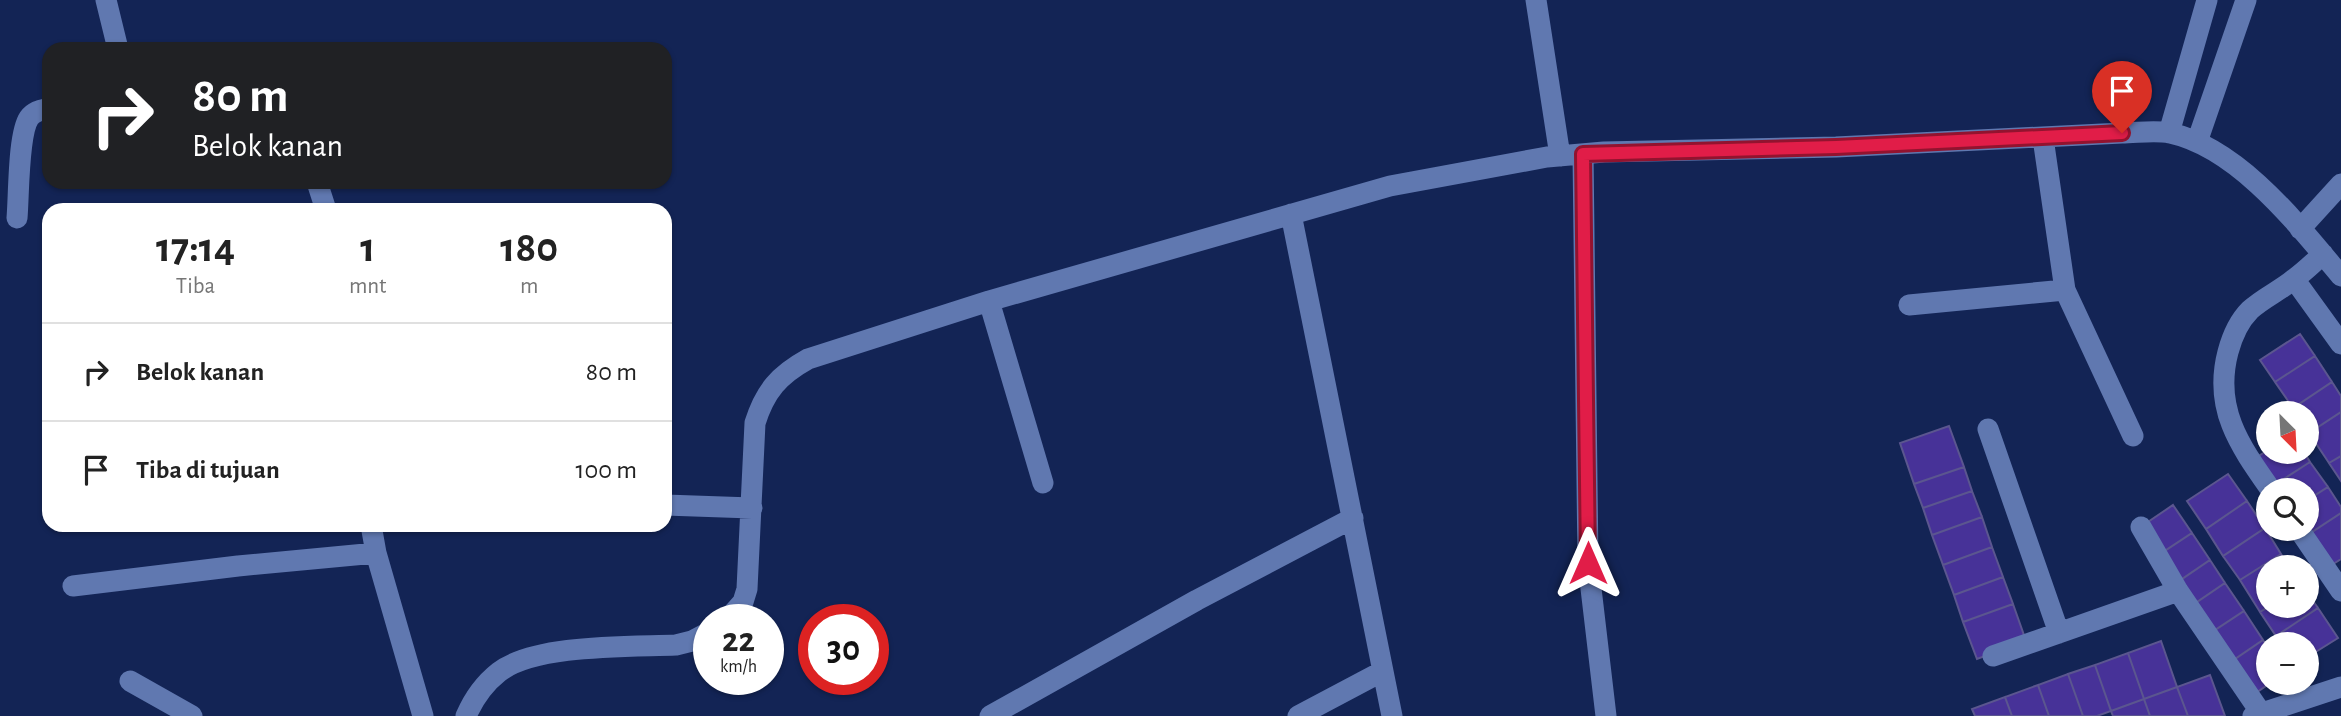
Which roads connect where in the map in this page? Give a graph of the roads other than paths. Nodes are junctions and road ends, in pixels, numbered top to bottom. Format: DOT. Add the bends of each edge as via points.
graph roads {
  1 [pos="106,0"];
  2 [pos="1536,0"];
  3 [pos="2207,0"];
  4 [pos="2246,0"];
  5 [pos="116,42"];
  6 [pos="42,110"];
  7 [pos="2169,133"];
  8 [pos="2043,138"];
  9 [pos="2197,142"];
  10 [pos="1583,154"];
  11 [pos="1560,156"];
  12 [pos="2341,184"];
  13 [pos="1291,214"];
  14 [pos="17,218"];
  15 [pos="2301,229"];
  16 [pos="2323,254"];
  17 [pos="2341,276"];
  18 [pos="2294,279"];
  19 [pos="2065,290"];
  20 [pos="989,301"];
  21 [pos="1909,305"];
  22 [pos="2341,344"];
  23 [pos="1988,429"];
  24 [pos="2133,436"];
  25 [pos="2263,478"];
  26 [pos="1043,483"];
  27 [pos="672,505"];
  28 [pos="752,508"];
  29 [pos="1353,518"];
  30 [pos="2141,527"];
  31 [pos="372,532"];
  32 [pos="2307,541"];
  33 [pos="376,553"];
  34 [pos="73,586"];
  35 [pos="2178,591"];
  36 [pos="2341,591"];
  37 [pos="742,604"];
  38 [pos="2059,633"];
  39 [pos="693,640"];
  40 [pos="1993,656"];
  41 [pos="1383,671"];
  42 [pos="130,681"];
  43 [pos="2341,687"];
  44 [pos="2257,714"];
  45 [pos="192,716"];
  46 [pos="422,716"];
  47 [pos="466,716"];
  48 [pos="990,716"];
  49 [pos="1298,716"];
  50 [pos="1392,716"];
  51 [pos="1606,716"];
  1 -- 5 [label="street"];
  2 -- 11 [label="street"];
  3 -- 7 [label="street"];
  4 -- 9 [label="street"];
  6 -- 14 [label="street" via="29,119 23,133"];
  7 -- 8 [label="street"];
  7 -- 9 [label="street"];
  8 -- 10 [label="street"];
  8 -- 19 [label="street"];
  9 -- 15 [label="street" via="2226,159"];
  10 -- 11 [label="street"];
  10 -- 51 [label="street" via="1588,563"];
  11 -- 13 [label="street" via="1390,186"];
  12 -- 15 [label="street"];
  13 -- 20 [label="street"];
  13 -- 29 [label="street"];
  15 -- 16 [label="street"];
  16 -- 17 [label="street"];
  16 -- 18 [label="street"];
  18 -- 22 [label="street"];
  18 -- 25 [label="street" via="2250,310 2235,331 2224,368 2228,418"];
  19 -- 21 [label="street"];
  19 -- 24 [label="street"];
  20 -- 26 [label="street"];
  20 -- 28 [label="street" via="808,359 781,378 761,403 755,423"];
  23 -- 38 [label="street"];
  27 -- 28 [label="street"];
  28 -- 37 [label="street"];
  29 -- 41 [label="street"];
  29 -- 48 [label="street"];
  30 -- 35 [label="street"];
  31 -- 33 [label="street"];
  32 -- 36 [label="street"];
  33 -- 34 [label="street"];
  33 -- 46 [label="street"];
  35 -- 38 [label="street"];
  35 -- 44 [label="street"];
  38 -- 40 [label="street"];
  39 -- 47 [label="street" via="676,645 564,651 518,662 484,687"];
  41 -- 49 [label="street"];
  41 -- 50 [label="street"];
  42 -- 45 [label="street"];
  43 -- 44 [label="street"];
}
